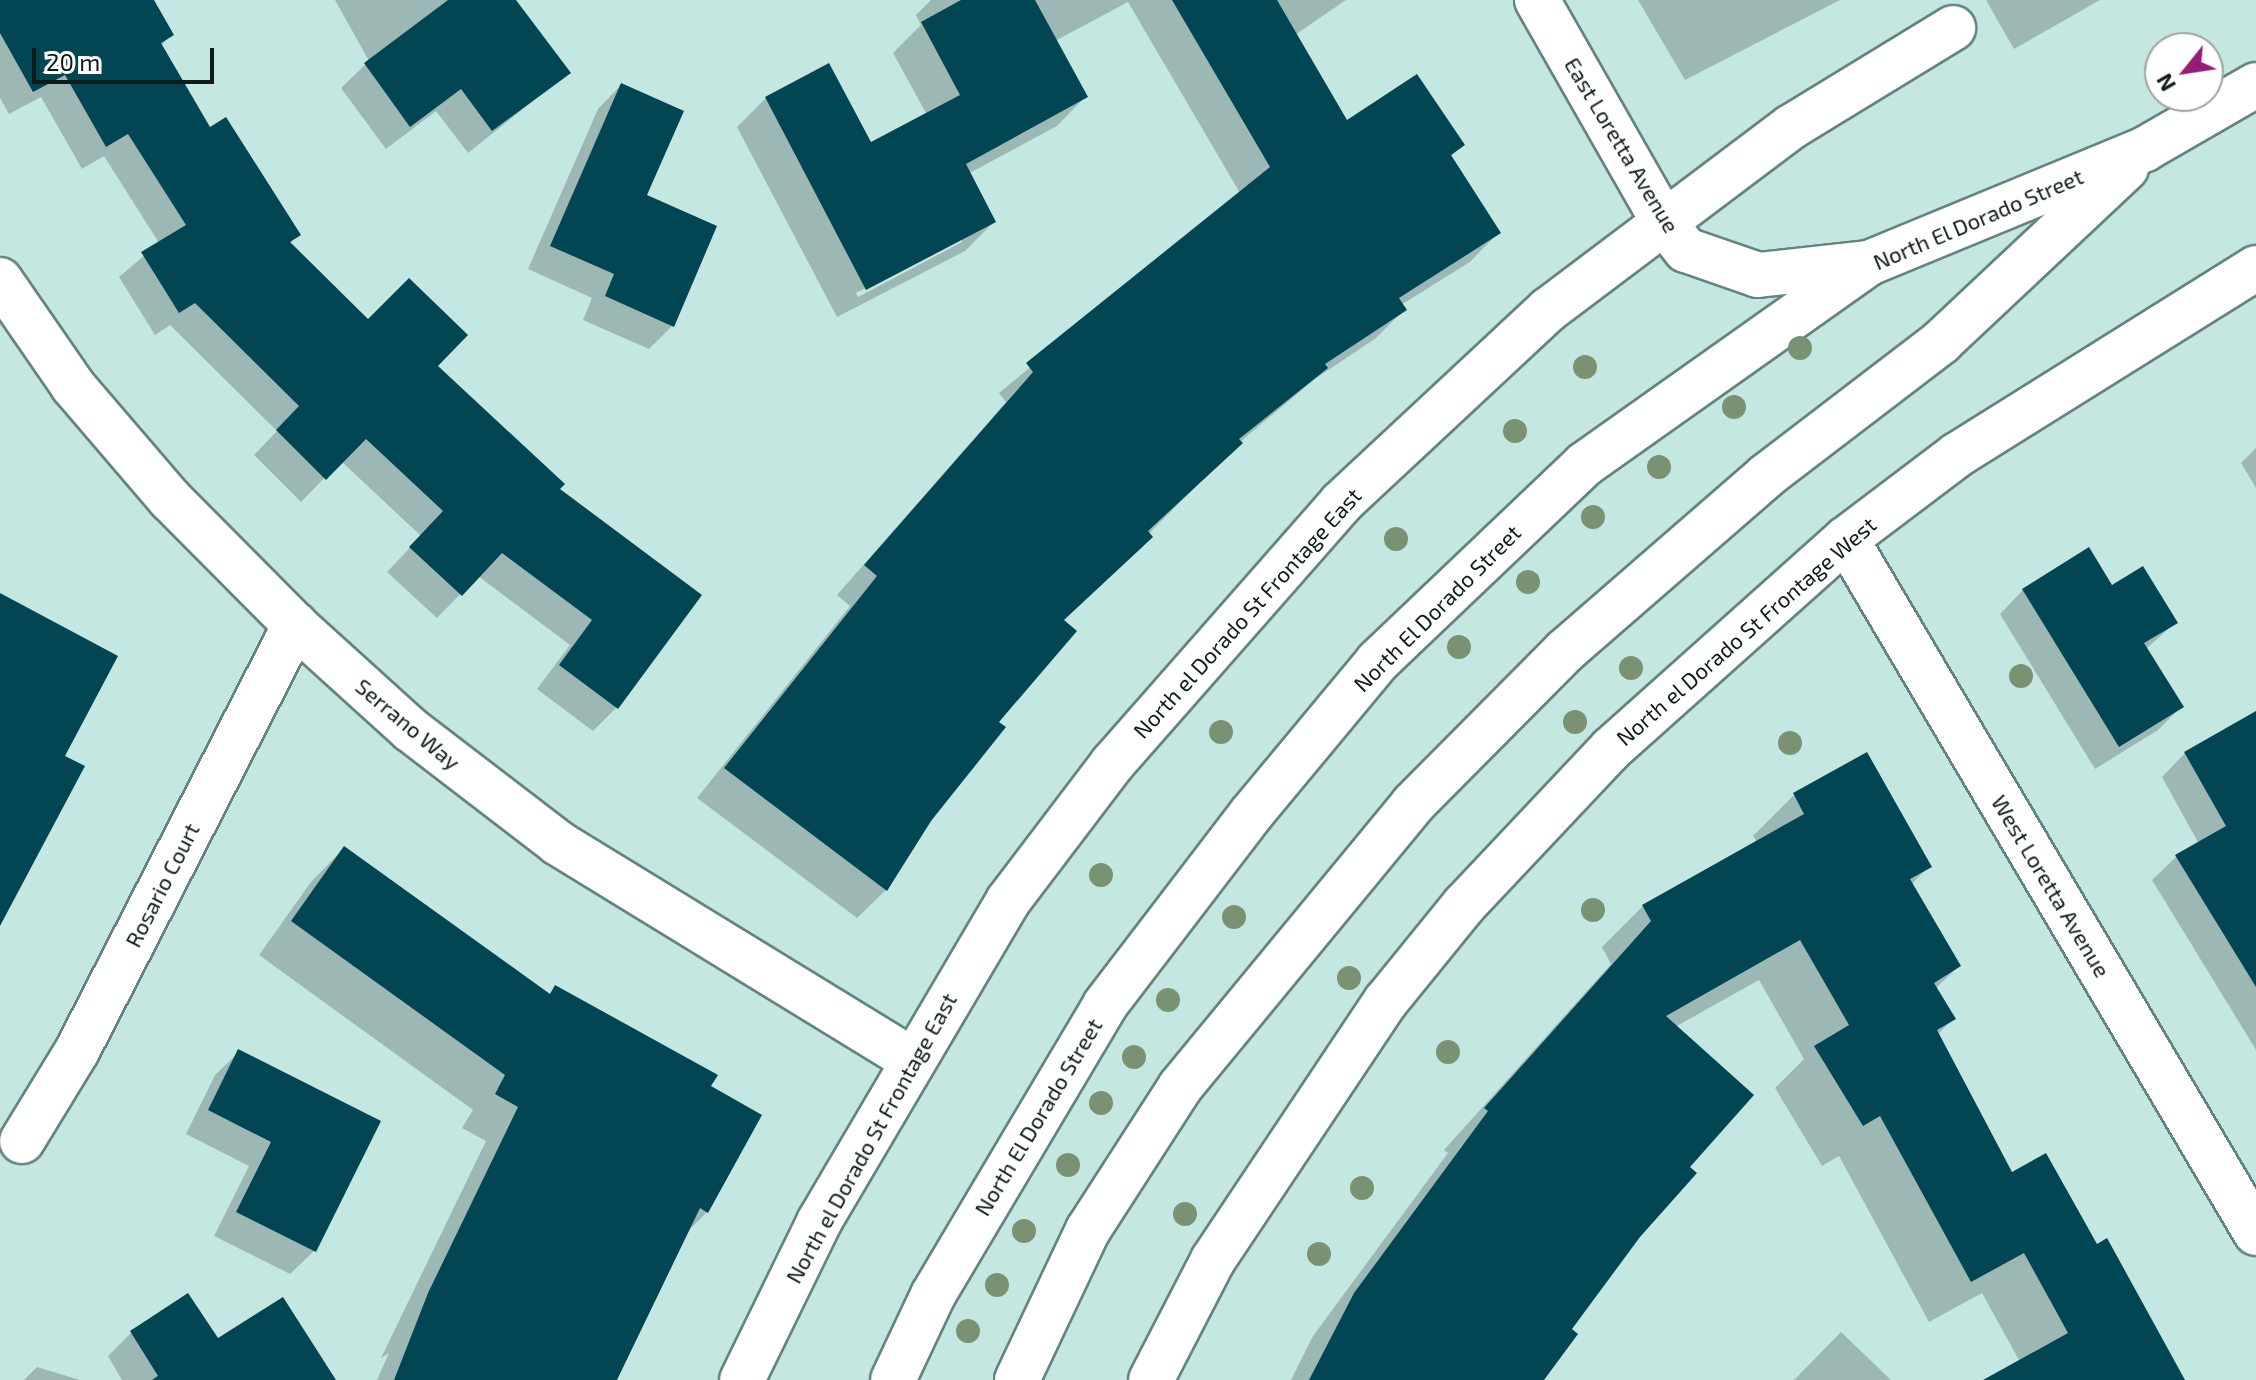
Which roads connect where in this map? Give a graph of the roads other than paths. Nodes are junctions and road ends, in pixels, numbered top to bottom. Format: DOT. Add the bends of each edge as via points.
graph roads {
  1 [pos="1537,0"];
  2 [pos="1953,28"];
  3 [pos="2256,85"];
  4 [pos="2145,149"];
  5 [pos="1663,221"];
  6 [pos="1869,263"];
  7 [pos="2256,268"];
  8 [pos="0,280"];
  9 [pos="1846,539"];
  10 [pos="295,625"];
  11 [pos="911,1059"];
  12 [pos="22,1141"];
  13 [pos="2256,1233"];
  14 [pos="742,1380"];
  15 [pos="893,1380"];
  16 [pos="1017,1380"];
  17 [pos="1151,1380"];
  1 -- 5 [label="street, East Loretta Avenue"];
  2 -- 5 [label="street, North el Dorado St Frontage East" via="1791,127"];
  3 -- 4 [label="street, North El Dorado Street"];
  4 -- 6 [label="street, North El Dorado Street"];
  4 -- 16 [label="street, North El Dorado Street" via="1941,342 1766,476 1565,651 1413,804 1180,1087 1088,1230"];
  5 -- 6 [label="street, East Loretta Avenue" via="1686,250 1758,275"];
  5 -- 11 [label="street, North el Dorado St Frontage East" via="1548,310 1341,503 1112,764 1008,901"];
  6 -- 15 [label="street, North El Dorado Street" via="1585,464 1377,662 1251,814 1105,1005 933,1295"];
  7 -- 9 [label="street, North el Dorado St Frontage West" via="1957,455"];
  8 -- 10 [label="street, Serrano Way" via="92,409 170,499"];
  9 -- 13 [label="street, West Loretta Avenue"];
  9 -- 17 [label="street, North el Dorado St Frontage West" via="1611,749 1464,905 1386,1001 1296,1129 1213,1260"];
  10 -- 11 [label="street, Serrano Way" via="411,730 558,843"];
  10 -- 12 [label="street, Rosario Court" via="77,1051"];
  11 -- 14 [label="street, North el Dorado St Frontage East" via="819,1222"];
}
